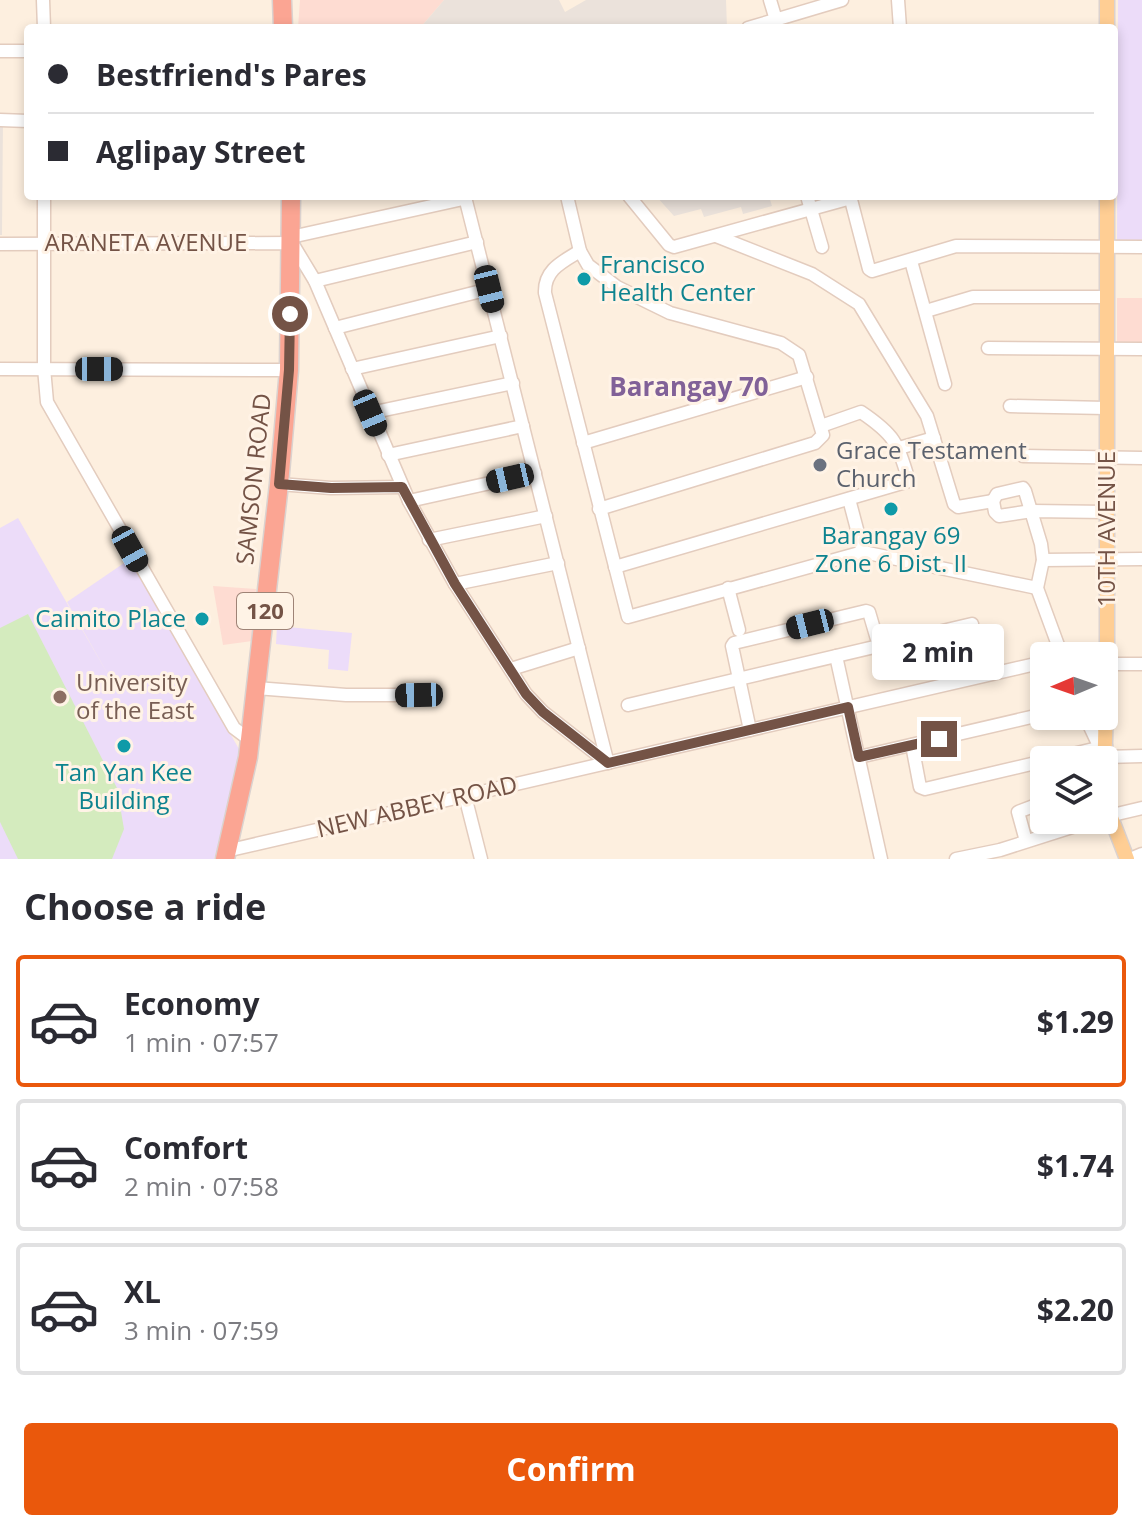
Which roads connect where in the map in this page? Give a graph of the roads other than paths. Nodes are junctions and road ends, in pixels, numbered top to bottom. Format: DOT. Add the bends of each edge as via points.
graph roads {
  1 [pos="43,0"];
  2 [pos="282,0"];
  3 [pos="290,0"];
  4 [pos="770,0"];
  5 [pos="842,0"];
  6 [pos="898,0"];
  7 [pos="1107,0"];
  8 [pos="817,4"];
  9 [pos="796,14"];
  10 [pos="776,20"];
  11 [pos="44,24"];
  12 [pos="283,24"];
  13 [pos="291,24"];
  14 [pos="763,24"];
  15 [pos="799,24"];
  16 [pos="900,24"];
  17 [pos="1107,24"];
  18 [pos="0,51"];
  19 [pos="24,51"];
  20 [pos="0,120"];
  21 [pos="24,121"];
  22 [pos="44,200"];
  23 [pos="291,200"];
  24 [pos="568,200"];
  25 [pos="632,200"];
  26 [pos="830,200"];
  27 [pos="851,200"];
  28 [pos="1107,200"];
  29 [pos="809,203"];
  30 [pos="716,236"];
  31 [pos="292,240"];
  32 [pos="477,242"];
  33 [pos="43,243"];
  34 [pos="0,244"];
  35 [pos="822,247"];
  36 [pos="1107,247"];
  37 [pos="1142,247"];
  38 [pos="580,251"];
  39 [pos="911,261"];
  40 [pos="315,281"];
  41 [pos="489,289"];
  42 [pos="1107,297"];
  43 [pos="926,311"];
  44 [pos="335,328"];
  45 [pos="501,336"];
  46 [pos="988,348"];
  47 [pos="1107,348"];
  48 [pos="1142,349"];
  49 [pos="44,368"];
  50 [pos="0,369"];
  51 [pos="352,369"];
  52 [pos="289,370"];
  53 [pos="807,377"];
  54 [pos="513,383"];
  55 [pos="945,384"];
  56 [pos="1010,406"];
  57 [pos="1106,408"];
  58 [pos="370,413"];
  59 [pos="523,426"];
  60 [pos="821,432"];
  61 [pos="934,438"];
  62 [pos="583,443"];
  63 [pos="899,448"];
  64 [pos="388,455"];
  65 [pos="1023,456"];
  66 [pos="1107,458"];
  67 [pos="1142,458"];
  68 [pos="535,473"];
  69 [pos="279,484"];
  70 [pos="402,487"];
  71 [pos="849,499"];
  72 [pos="409,501"];
  73 [pos="993,501"];
  74 [pos="599,509"];
  75 [pos="1032,511"];
  76 [pos="1107,512"];
  77 [pos="546,516"];
  78 [pos="429,540"];
  79 [pos="859,553"];
  80 [pos="1107,559"];
  81 [pos="1142,559"];
  82 [pos="1043,560"];
  83 [pos="558,563"];
  84 [pos="615,567"];
  85 [pos="455,584"];
  86 [pos="728,588"];
  87 [pos="1037,588"];
  88 [pos="972,624"];
  89 [pos="739,630"];
  90 [pos="1057,642"];
  91 [pos="1107,642"];
  92 [pos="879,646"];
  93 [pos="579,648"];
  94 [pos="836,656"];
  95 [pos="1118,664"];
  96 [pos="1142,664"];
  97 [pos="1030,665"];
  98 [pos="511,669"];
  99 [pos="740,679"];
  100 [pos="256,688"];
  101 [pos="419,695"];
  102 [pos="628,705"];
  103 [pos="848,707"];
  104 [pos="1030,717"];
  105 [pos="750,730"];
  106 [pos="250,740"];
  107 [pos="912,745"];
  108 [pos="1118,752"];
  109 [pos="1142,756"];
  110 [pos="859,757"];
  111 [pos="608,763"];
  112 [pos="1030,764"];
  113 [pos="465,796"];
  114 [pos="1030,807"];
  115 [pos="1142,808"];
  116 [pos="1118,813"];
  117 [pos="1049,834"];
  118 [pos="1116,834"];
  119 [pos="1026,841"];
  120 [pos="1142,854"];
  121 [pos="226,855"];
  122 [pos="1001,855"];
  123 [pos="481,859"];
  124 [pos="881,859"];
  125 [pos="956,859"];
  126 [pos="1129,859"];
  1 -- 11 [label="street"];
  2 -- 12 [label="highway"];
  3 -- 13 [label="highway"];
  4 -- 10 [label="street"];
  5 -- 8 [label="street"];
  6 -- 16 [label="street"];
  7 -- 17 [label="main road"];
  8 -- 9 [label="street"];
  9 -- 10 [label="street"];
  9 -- 15 [label="street"];
  10 -- 14 [label="street"];
  18 -- 19 [label="street"];
  20 -- 21 [label="street"];
  22 -- 33 [label="street"];
  23 -- 31 [label="highway, SAMSON ROAD / 120"];
  24 -- 38 [label="street"];
  25 -- 30 [label="street" via="669,245"];
  26 -- 29 [label="street"];
  27 -- 39 [label="street" via="869,269"];
  28 -- 36 [label="main road, 10TH AVENUE"];
  29 -- 30 [label="street"];
  29 -- 35 [label="street"];
  30 -- 61 [label="street" via="812,274 859,304 918,399"];
  31 -- 32 [label="street, ARANETA AVENUE" via="465,200"];
  31 -- 33 [label="street, ARANETA AVENUE"];
  31 -- 40 [label="street"];
  31 -- 52 [label="highway, SAMSON ROAD / 120"];
  32 -- 40 [label="street"];
  32 -- 41 [label="street"];
  33 -- 34 [label="street, ARANETA AVENUE"];
  33 -- 49 [label="street"];
  36 -- 37 [label="street"];
  36 -- 39 [label="street" via="956,246"];
  36 -- 42 [label="main road, 10TH AVENUE"];
  38 -- 53 [label="street" via="602,277 645,303 781,343 799,355"];
  38 -- 62 [label="street" via="555,266 544,283"];
  39 -- 43 [label="street"];
  40 -- 44 [label="street"];
  41 -- 44 [label="street"];
  41 -- 45 [label="street"];
  42 -- 43 [label="street" via="973,297"];
  42 -- 47 [label="main road, 10TH AVENUE"];
  43 -- 55 [label="street"];
  44 -- 51 [label="street"];
  45 -- 51 [label="street"];
  45 -- 54 [label="street"];
  46 -- 47 [label="street"];
  47 -- 48 [label="street"];
  47 -- 57 [label="main road, 10TH AVENUE"];
  49 -- 50 [label="street"];
  49 -- 52 [label="street"];
  49 -- 106 [label="street" via="51,408 234,728"];
  51 -- 58 [label="street"];
  52 -- 69 [label="highway, SAMSON ROAD / 120"];
  53 -- 60 [label="street"];
  53 -- 62 [label="street"];
  54 -- 58 [label="street"];
  54 -- 59 [label="street"];
  56 -- 57 [label="street"];
  57 -- 66 [label="main road, 10TH AVENUE"];
  58 -- 64 [label="street"];
  59 -- 64 [label="street"];
  59 -- 68 [label="street"];
  60 -- 63 [label="street" via="861,412 887,430"];
  60 -- 74 [label="street"];
  61 -- 63 [label="street"];
  61 -- 73 [label="street" via="955,506"];
  62 -- 74 [label="street"];
  63 -- 71 [label="street" via="909,481"];
  64 -- 70 [label="street"];
  65 -- 66 [label="street"];
  66 -- 67 [label="street"];
  66 -- 76 [label="main road, 10TH AVENUE"];
  68 -- 72 [label="street"];
  68 -- 77 [label="street"];
  69 -- 70 [label="street"];
  69 -- 100 [label="highway, SAMSON ROAD / 120"];
  70 -- 72 [label="street"];
  71 -- 79 [label="street"];
  71 -- 84 [label="street"];
  72 -- 78 [label="street"];
  73 -- 75 [label="street" via="999,516"];
  73 -- 75 [label="street" via="997,494 1023,488"];
  74 -- 84 [label="street"];
  75 -- 76 [label="street"];
  75 -- 82 [label="street"];
  76 -- 80 [label="main road, 10TH AVENUE"];
  77 -- 78 [label="street"];
  77 -- 83 [label="street"];
  78 -- 85 [label="street"];
  79 -- 86 [label="street"];
  79 -- 87 [label="street"];
  80 -- 81 [label="street"];
  80 -- 82 [label="street"];
  80 -- 91 [label="main road, 10TH AVENUE"];
  82 -- 87 [label="street"];
  83 -- 85 [label="street"];
  83 -- 93 [label="street"];
  84 -- 86 [label="street" via="628,617"];
  85 -- 98 [label="street"];
  86 -- 89 [label="street"];
  87 -- 90 [label="street"];
  88 -- 92 [label="street"];
  92 -- 94 [label="street"];
  92 -- 99 [label="street" via="866,611 733,644"];
  93 -- 98 [label="street"];
  93 -- 111 [label="street"];
  94 -- 99 [label="street"];
  94 -- 103 [label="street"];
  95 -- 96 [label="street"];
  97 -- 103 [label="street, NEW ABBEY ROAD"];
  98 -- 111 [label="street" via="543,712"];
  99 -- 102 [label="street"];
  99 -- 105 [label="street"];
  100 -- 101 [label="street"];
  100 -- 106 [label="highway, SAMSON ROAD / 120"];
  103 -- 105 [label="street, NEW ABBEY ROAD"];
  103 -- 110 [label="street"];
  104 -- 107 [label="street"];
  105 -- 111 [label="street, NEW ABBEY ROAD"];
  106 -- 121 [label="highway, SAMSON ROAD / 120"];
  107 -- 110 [label="street"];
  107 -- 112 [label="street" via="920,787 925,789"];
  108 -- 109 [label="street"];
  110 -- 124 [label="street"];
  111 -- 113 [label="street, NEW ABBEY ROAD"];
  113 -- 121 [label="street, NEW ABBEY ROAD"];
  113 -- 123 [label="street"];
  114 -- 119 [label="street" via="1018,812"];
  115 -- 116 [label="street"];
  117 -- 119 [label="street"];
  118 -- 126 [label="main road, 10TH AVENUE"];
  119 -- 122 [label="street"];
  120 -- 126 [label="street"];
  122 -- 125 [label="street"];
}
